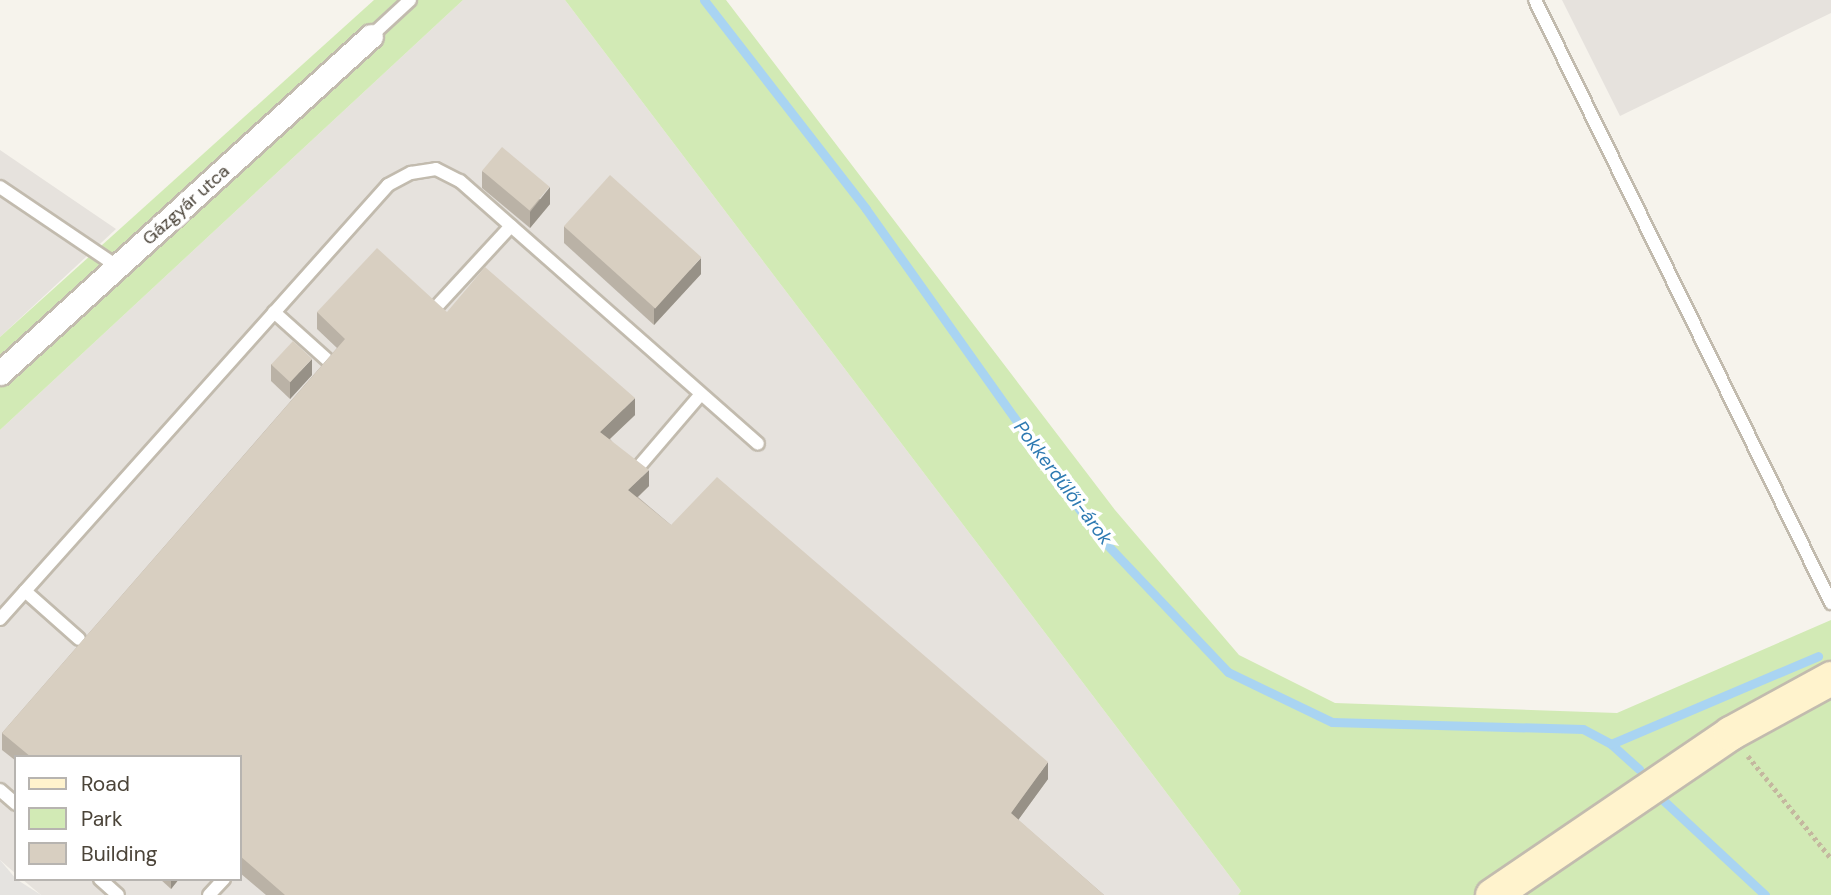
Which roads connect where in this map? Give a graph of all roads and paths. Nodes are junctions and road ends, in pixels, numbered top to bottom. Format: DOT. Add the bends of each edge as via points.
graph roads {
  1 [pos="410,0"];
  2 [pos="1535,0"];
  3 [pos="372,36"];
  4 [pos="0,187"];
  5 [pos="511,226"];
  6 [pos="118,267"];
  7 [pos="439,304"];
  8 [pos="274,312"];
  9 [pos="333,365"];
  10 [pos="0,373"];
  11 [pos="701,394"];
  12 [pos="758,444"];
  13 [pos="641,464"];
  14 [pos="25,591"];
  15 [pos="1831,603"];
  16 [pos="0,619"];
  17 [pos="79,639"];
  18 [pos="1831,678"];
  19 [pos="1730,733"];
  20 [pos="0,790"];
  21 [pos="14,802"];
  22 [pos="1831,858"];
  23 [pos="102,881"];
  24 [pos="222,881"];
  25 [pos="118,895"];
  26 [pos="209,895"];
  27 [pos="1492,895"];
  1 -- 3 [label="lane"];
  2 -- 15 [label="lane"];
  3 -- 6 [label="street, Gázgyár utca"];
  4 -- 6 [label="lane"];
  5 -- 7 [label="lane"];
  5 -- 8 [label="lane" via="460,181 436,169 411,173 388,185"];
  5 -- 11 [label="lane"];
  6 -- 10 [label="street, Gázgyár utca"];
  8 -- 9 [label="lane"];
  8 -- 14 [label="lane"];
  11 -- 12 [label="lane"];
  11 -- 13 [label="lane"];
  14 -- 16 [label="lane"];
  14 -- 17 [label="lane"];
  18 -- 19 [label="main road"];
  19 -- 22 [label="path"];
  19 -- 27 [label="main road"];
  20 -- 21 [label="lane"];
  23 -- 25 [label="lane"];
  24 -- 26 [label="lane"];
}
